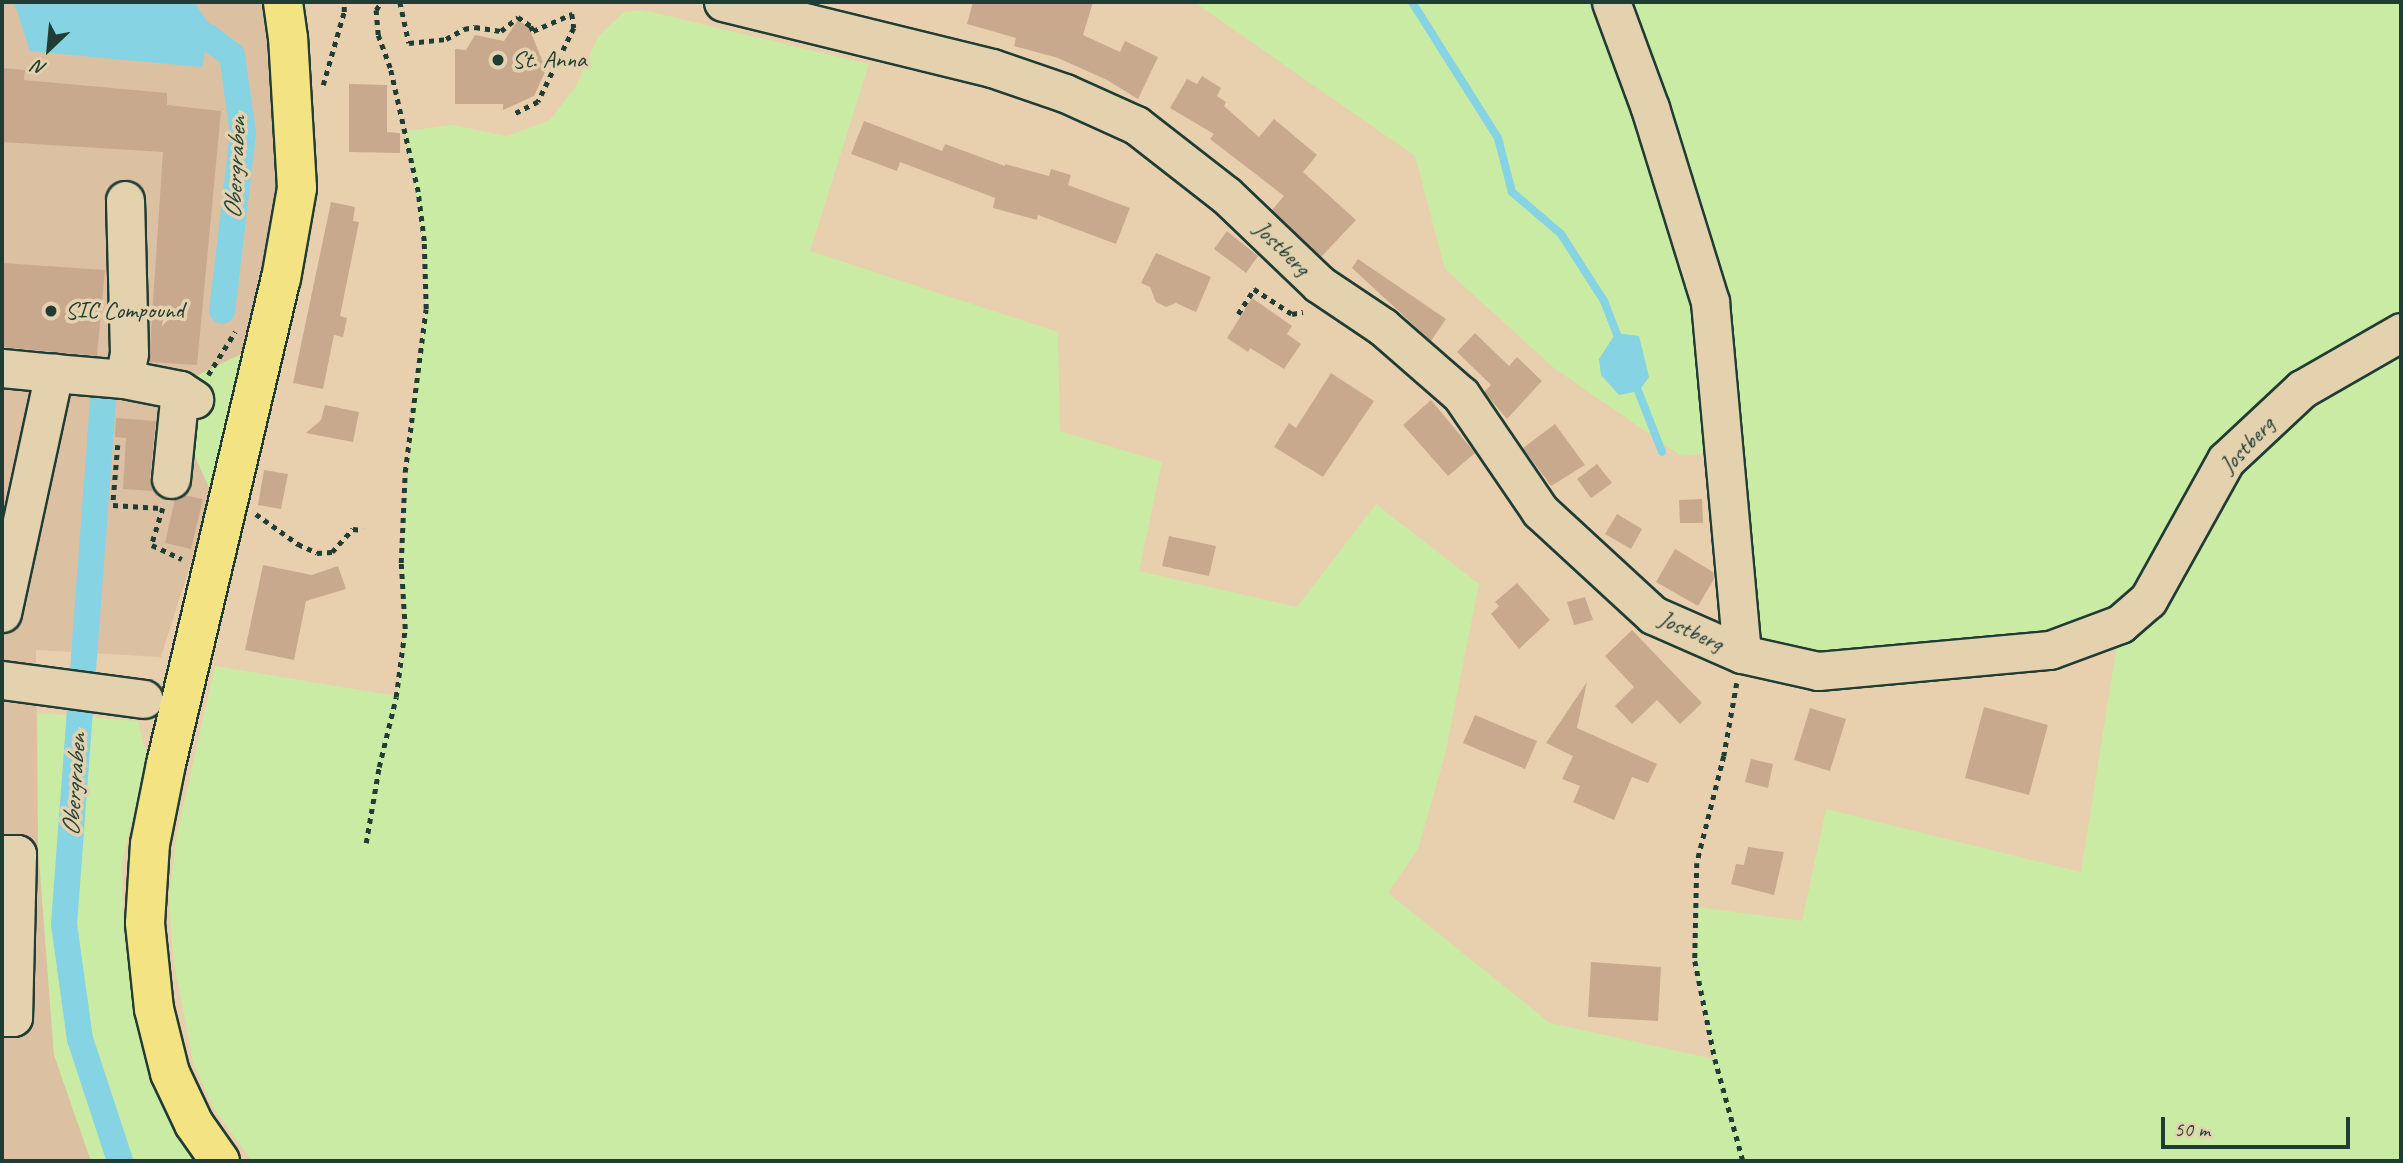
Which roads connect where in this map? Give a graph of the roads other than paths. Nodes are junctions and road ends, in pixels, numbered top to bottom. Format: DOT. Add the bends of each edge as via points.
graph roads {
  1 [pos="283,2"];
  2 [pos="723,2"];
  3 [pos="1611,2"];
  4 [pos="125,200"];
  5 [pos="2399,333"];
  6 [pos="2,368"];
  7 [pos="54,373"];
  8 [pos="124,379"];
  9 [pos="167,494"];
  10 [pos="2,613"];
  11 [pos="1742,654"];
  12 [pos="2,680"];
  13 [pos="144,699"];
  14 [pos="2,854"];
  15 [pos="2,1017"];
  16 [pos="220,1161"];
  1 -- 16 [label="main road" via="298,188 281,279 163,777 150,844 145,923 155,1009 170,1073 194,1124"];
  2 -- 11 [label="street, Jostberg" via="992,68 1065,93 1136,125 1226,195 1319,284 1383,327 1461,395 1540,511 1653,615"];
  3 -- 11 [label="street, Jostberg" via="1650,108 1710,302"];
  4 -- 8 [label="street" via="129,353"];
  5 -- 11 [label="street, Jostberg" via="2302,389 2227,460 2147,600 2120,624 2050,650 1818,671"];
  6 -- 7 [label="street"];
  7 -- 8 [label="street"];
  7 -- 10 [label="street"];
  8 -- 9 [label="street" via="187,394"];
  12 -- 13 [label="street"];
  14 -- 15 [label="street" via="16,854 13,1017"];
}
